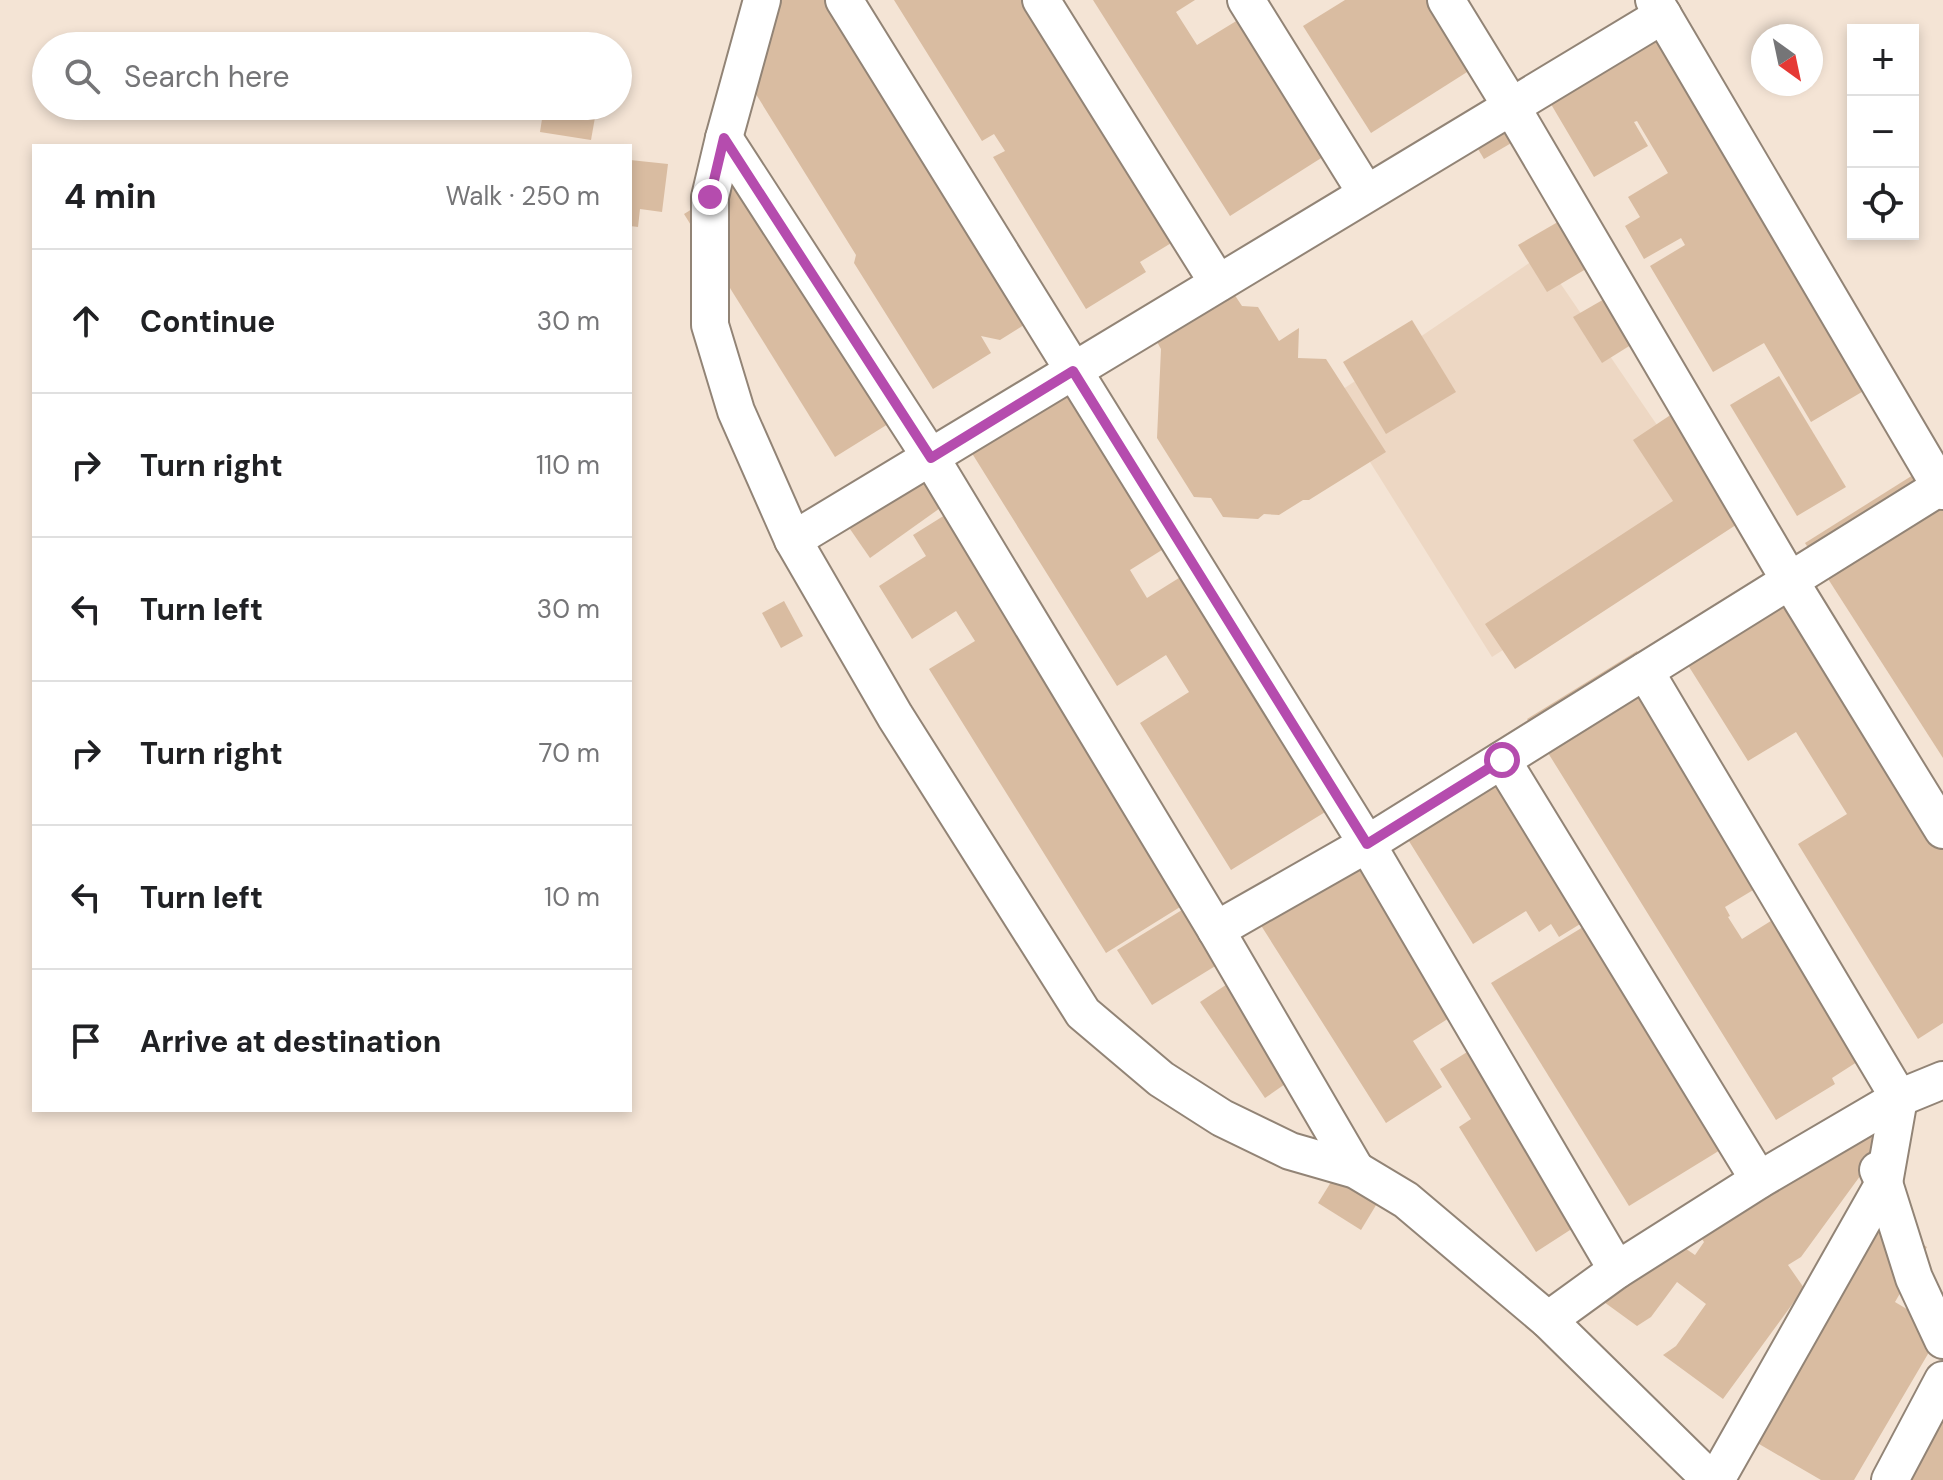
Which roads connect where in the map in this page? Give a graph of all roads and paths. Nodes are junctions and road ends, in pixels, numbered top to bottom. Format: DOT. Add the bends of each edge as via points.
graph roads {
  1 [pos="762,0"];
  2 [pos="844,0"];
  3 [pos="1041,0"];
  4 [pos="1246,0"];
  5 [pos="1446,0"];
  6 [pos="1658,7"];
  7 [pos="1511,106"];
  8 [pos="724,138"];
  9 [pos="1366,193"];
  10 [pos="1218,283"];
  11 [pos="1073,371"];
  12 [pos="931,458"];
  13 [pos="1942,489"];
  14 [pos="793,540"];
  15 [pos="1790,581"];
  16 [pos="1645,671"];
  17 [pos="1502,760"];
  18 [pos="1943,830"];
  19 [pos="1367,844"];
  20 [pos="1216,930"];
  21 [pos="1943,1080"];
  22 [pos="1899,1098"];
  23 [pos="1855,1123"];
  24 [pos="1356,1170"];
  25 [pos="1759,1180"];
  26 [pos="1884,1183"];
  27 [pos="1617,1270"];
  28 [pos="1548,1320"];
  29 [pos="1943,1340"];
  30 [pos="1943,1380"];
  31 [pos="1713,1480"];
  32 [pos="1890,1480"];
  1 -- 8 [label="street"];
  2 -- 11 [label="street"];
  3 -- 10 [label="street"];
  4 -- 9 [label="street"];
  5 -- 7 [label="street"];
  6 -- 7 [label="street"];
  6 -- 13 [label="street"];
  7 -- 9 [label="street"];
  7 -- 15 [label="street"];
  8 -- 12 [label="street"];
  8 -- 14 [label="street" via="710,197 710,325 736,411"];
  9 -- 10 [label="street"];
  10 -- 11 [label="street"];
  11 -- 12 [label="street"];
  11 -- 19 [label="street"];
  12 -- 14 [label="street"];
  12 -- 20 [label="street"];
  13 -- 15 [label="street"];
  14 -- 24 [label="street" via="895,716 1083,1013 1161,1079 1222,1118 1290,1151"];
  15 -- 16 [label="street"];
  15 -- 18 [label="street"];
  16 -- 17 [label="street"];
  16 -- 22 [label="street"];
  17 -- 19 [label="street"];
  17 -- 25 [label="street"];
  19 -- 20 [label="street"];
  19 -- 27 [label="street"];
  20 -- 24 [label="street"];
  21 -- 22 [label="street"];
  22 -- 23 [label="street"];
  22 -- 26 [label="street"];
  23 -- 25 [label="street"];
  23 -- 26 [label="street"];
  24 -- 28 [label="street" via="1406,1200"];
  25 -- 27 [label="street"];
  26 -- 29 [label="street" via="1914,1278"];
  26 -- 31 [label="street"];
  27 -- 28 [label="street"];
  28 -- 31 [label="street"];
  30 -- 32 [label="street"];
}
